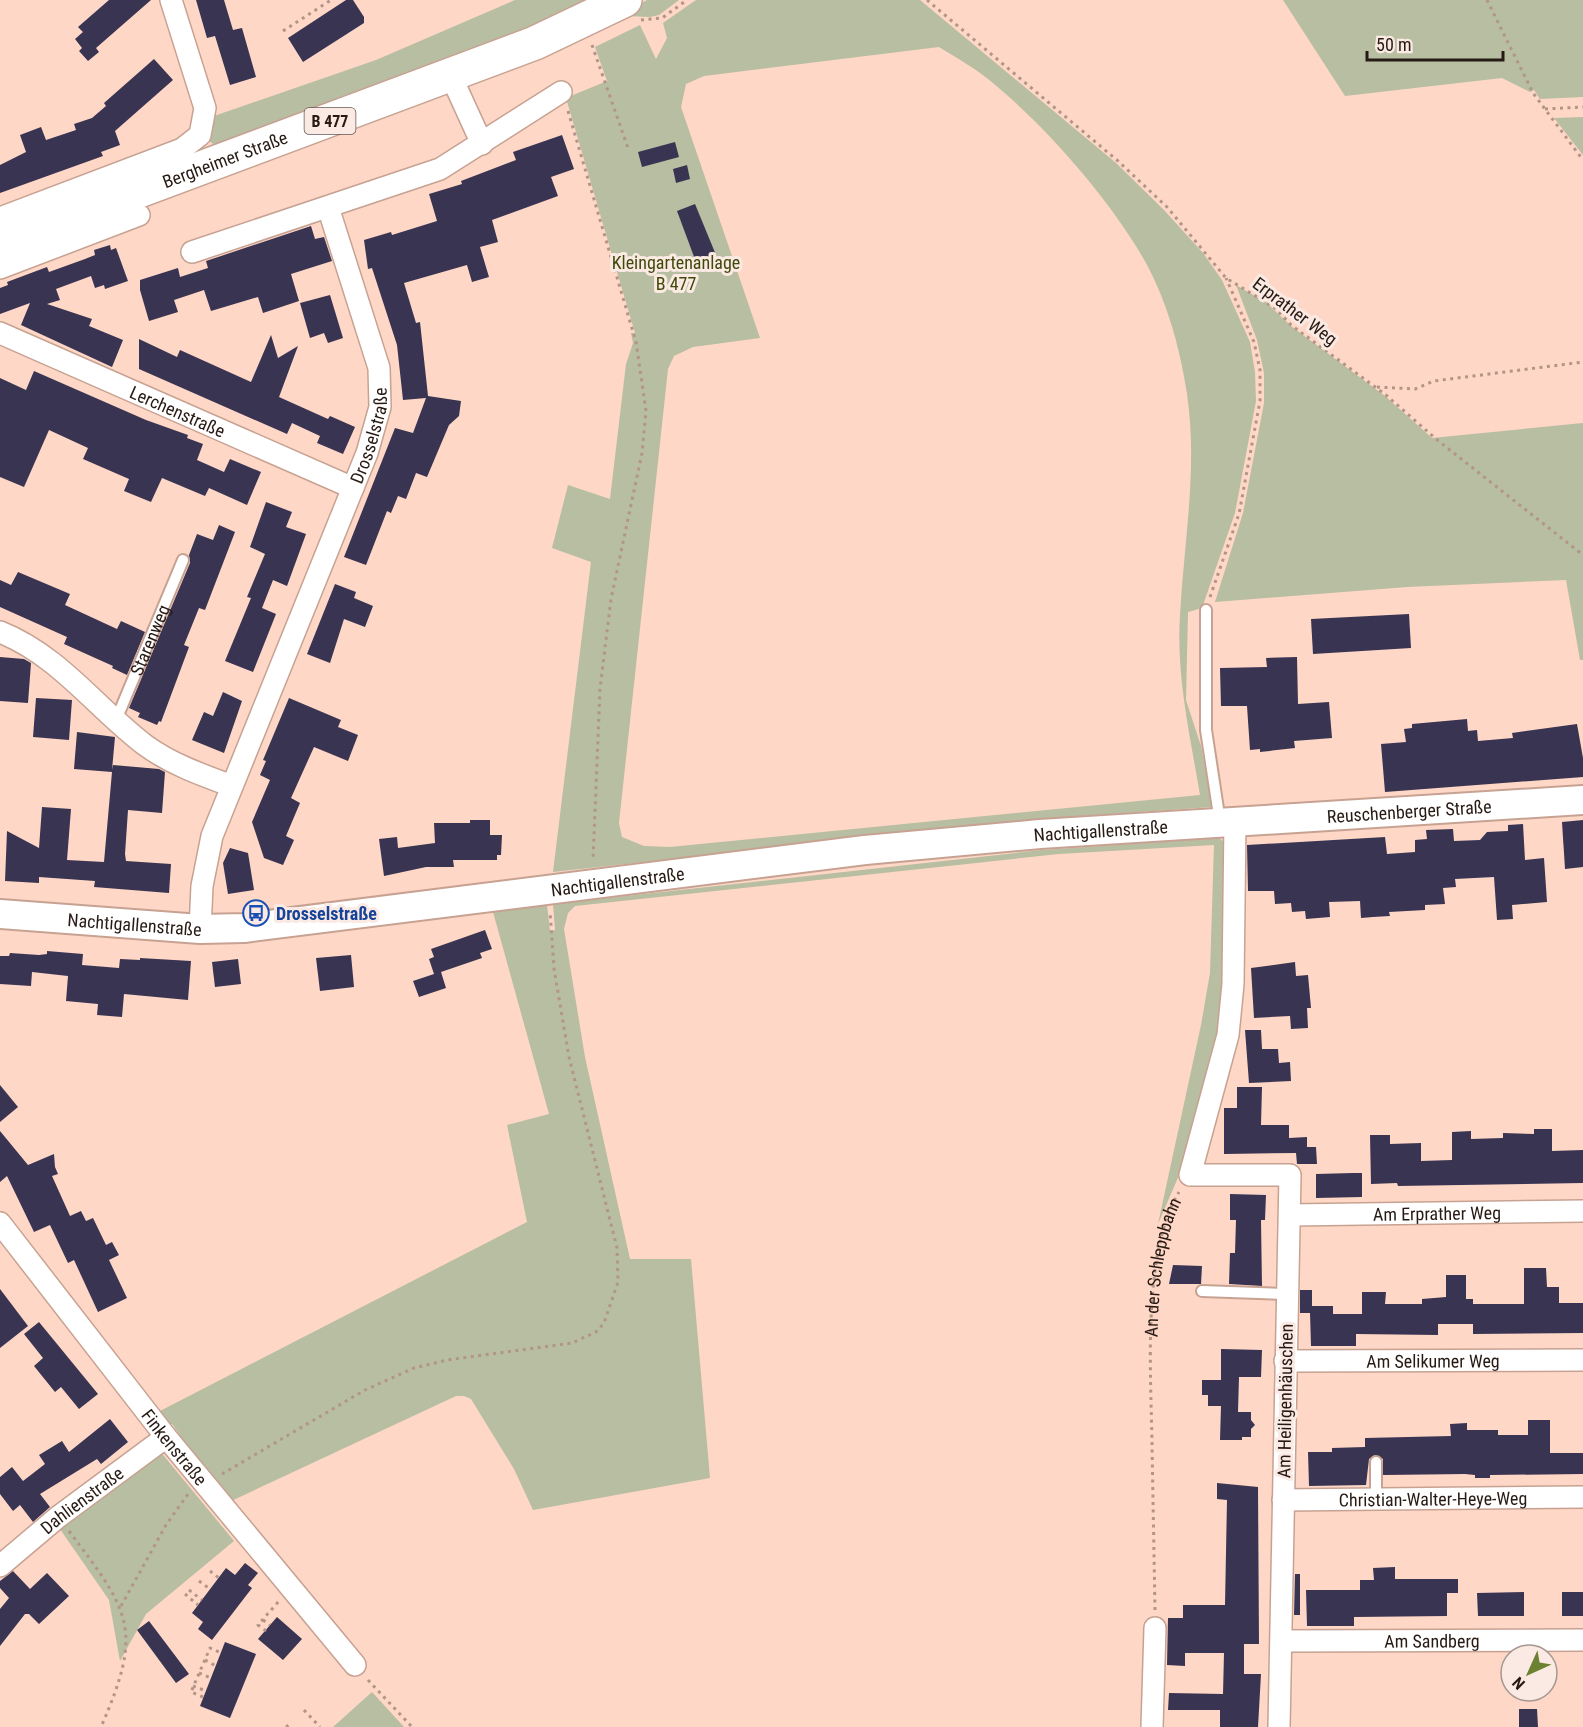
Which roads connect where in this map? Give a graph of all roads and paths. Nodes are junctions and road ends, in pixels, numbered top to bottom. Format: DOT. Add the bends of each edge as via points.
graph roads {
  1 [pos="171,0"];
  2 [pos="331,0"];
  3 [pos="625,0"];
  4 [pos="927,0"];
  5 [pos="1487,0"];
  6 [pos="284,31"];
  7 [pos="589,39"];
  8 [pos="451,76"];
  9 [pos="561,93"];
  10 [pos="1583,107"];
  11 [pos="1545,109"];
  12 [pos="482,144"];
  13 [pos="629,151"];
  14 [pos="1583,160"];
  15 [pos="328,207"];
  16 [pos="140,216"];
  17 [pos="0,218"];
  18 [pos="0,243"];
  19 [pos="192,252"];
  20 [pos="0,267"];
  21 [pos="1226,278"];
  22 [pos="0,333"];
  23 [pos="1583,362"];
  24 [pos="1377,387"];
  25 [pos="353,488"];
  26 [pos="1583,555"];
  27 [pos="183,560"];
  28 [pos="1206,610"];
  29 [pos="0,633"];
  30 [pos="116,720"];
  31 [pos="232,786"];
  32 [pos="1583,800"];
  33 [pos="1228,821"];
  34 [pos="592,883"];
  35 [pos="549,888"];
  36 [pos="0,914"];
  37 [pos="200,929"];
  38 [pos="1190,1175"];
  39 [pos="1583,1211"];
  40 [pos="1290,1215"];
  41 [pos="0,1223"];
  42 [pos="1202,1291"];
  43 [pos="1287,1294"];
  44 [pos="1285,1360"];
  45 [pos="1583,1360"];
  46 [pos="166,1437"];
  47 [pos="1376,1462"];
  48 [pos="205,1484"];
  49 [pos="1583,1497"];
  50 [pos="1376,1499"];
  51 [pos="1283,1500"];
  52 [pos="58,1517"];
  53 [pos="0,1566"];
  54 [pos="210,1571"];
  55 [pos="219,1578"];
  56 [pos="199,1581"];
  57 [pos="290,1588"];
  58 [pos="210,1589"];
  59 [pos="189,1590"];
  60 [pos="185,1594"];
  61 [pos="202,1600"];
  62 [pos="198,1605"];
  63 [pos="121,1606"];
  64 [pos="263,1620"];
  65 [pos="270,1626"];
  66 [pos="1155,1628"];
  67 [pos="266,1631"];
  68 [pos="1583,1640"];
  69 [pos="1282,1641"];
  70 [pos="221,1653"];
  71 [pos="205,1660"];
  72 [pos="355,1665"];
  73 [pos="216,1666"];
  74 [pos="199,1673"];
  75 [pos="211,1678"];
  76 [pos="193,1686"];
  77 [pos="206,1691"];
  78 [pos="203,1697"];
  79 [pos="304,1710"];
  80 [pos="101,1727"];
  81 [pos="320,1727"];
  82 [pos="412,1727"];
  83 [pos="1152,1727"];
  84 [pos="1279,1727"];
  1 -- 17 [label="street, Bergheimer Straße" via="205,108 200,135 189,146"];
  2 -- 6 [label="path"];
  3 -- 8 [label="main road, Bergheimer Straße / B 477" via="535,44"];
  4 -- 21 [label="path, Erprather Weg" via="1118,161 1167,207"];
  5 -- 11 [label="path" via="1533,93"];
  7 -- 13 [label="path"];
  8 -- 12 [label="street"];
  8 -- 18 [label="main road, Bergheimer Straße / B 477"];
  9 -- 12 [label="street"];
  9 -- 34 [label="path" via="636,342 646,411 642,453 611,599 600,689"];
  10 -- 11 [label="path"];
  11 -- 14 [label="path"];
  12 -- 15 [label="street" via="440,169"];
  15 -- 19 [label="street"];
  15 -- 25 [label="street, Drosselstraße" via="379,368 380,407"];
  16 -- 20 [label="street"];
  21 -- 26 [label="path, Erprather Weg" via="1275,308 1291,325 1386,395 1436,440"];
  21 -- 28 [label="path" via="1254,342 1260,370 1260,400 1239,514"];
  22 -- 25 [label="street, Lerchenstraße"];
  23 -- 24 [label="path" via="1434,381 1415,389"];
  25 -- 31 [label="street, Drosselstraße"];
  27 -- 30 [label="lane, Starenweg"];
  28 -- 33 [label="lane" via="1206,730"];
  29 -- 30 [label="street" via="51,660"];
  30 -- 31 [label="street" via="159,754"];
  31 -- 37 [label="street, Drosselstraße" via="208,852"];
  32 -- 33 [label="main road, Reuschenberger Straße"];
  33 -- 34 [label="main road, Nachtigallenstraße" via="865,850"];
  33 -- 38 [label="street" via="1233,984 1228,1035"];
  34 -- 35 [label="main road, Nachtigallenstraße"];
  35 -- 37 [label="main road, Nachtigallenstraße" via="253,927"];
  35 -- 48 [label="path" via="554,969 569,1057 617,1248 618,1282 604,1323 596,1332 572,1343 414,1368 365,1390"];
  36 -- 37 [label="main road, Nachtigallenstraße"];
  38 -- 40 [label="street, Am Heiligenhäuschen" via="1290,1175"];
  38 -- 66 [label="path, An der Schleppbahn" via="1173,1201 1164,1226 1154,1292 1151,1376"];
  39 -- 40 [label="street, Am Erprather Weg"];
  40 -- 43 [label="street, Am Heiligenhäuschen"];
  41 -- 46 [label="street, Finkenstraße"];
  42 -- 43 [label="lane"];
  43 -- 44 [label="street, Am Heiligenhäuschen"];
  44 -- 45 [label="street, Am Selikumer Weg"];
  44 -- 51 [label="street, Am Heiligenhäuschen"];
  46 -- 48 [label="street, Finkenstraße"];
  46 -- 52 [label="street, Dahlienstraße"];
  47 -- 50 [label="lane"];
  48 -- 57 [label="street, Finkenstraße"];
  48 -- 63 [label="path" via="179,1504"];
  49 -- 50 [label="street, Christian-Walter-Heye-Weg"];
  50 -- 51 [label="street, Christian-Walter-Heye-Weg"];
  51 -- 69 [label="street, Am Heiligenhäuschen"];
  52 -- 53 [label="street, Dahlienstraße"];
  52 -- 63 [label="path"];
  54 -- 55 [label="path"];
  56 -- 58 [label="path"];
  57 -- 64 [label="path"];
  57 -- 72 [label="street, Finkenstraße"];
  59 -- 61 [label="path"];
  60 -- 62 [label="path"];
  63 -- 80 [label="path" via="126,1655 120,1684"];
  64 -- 65 [label="path"];
  64 -- 67 [label="path" via="258,1625"];
  66 -- 83 [label="street"];
  68 -- 69 [label="street, Am Sandberg"];
  69 -- 84 [label="street, Am Heiligenhäuschen"];
  70 -- 71 [label="path" via="210,1648"];
  71 -- 73 [label="path"];
  71 -- 74 [label="path"];
  72 -- 82 [label="path"];
  74 -- 75 [label="path"];
  74 -- 76 [label="path"];
  76 -- 77 [label="path"];
  76 -- 78 [label="path" via="191,1692"];
  79 -- 81 [label="path"];
}
